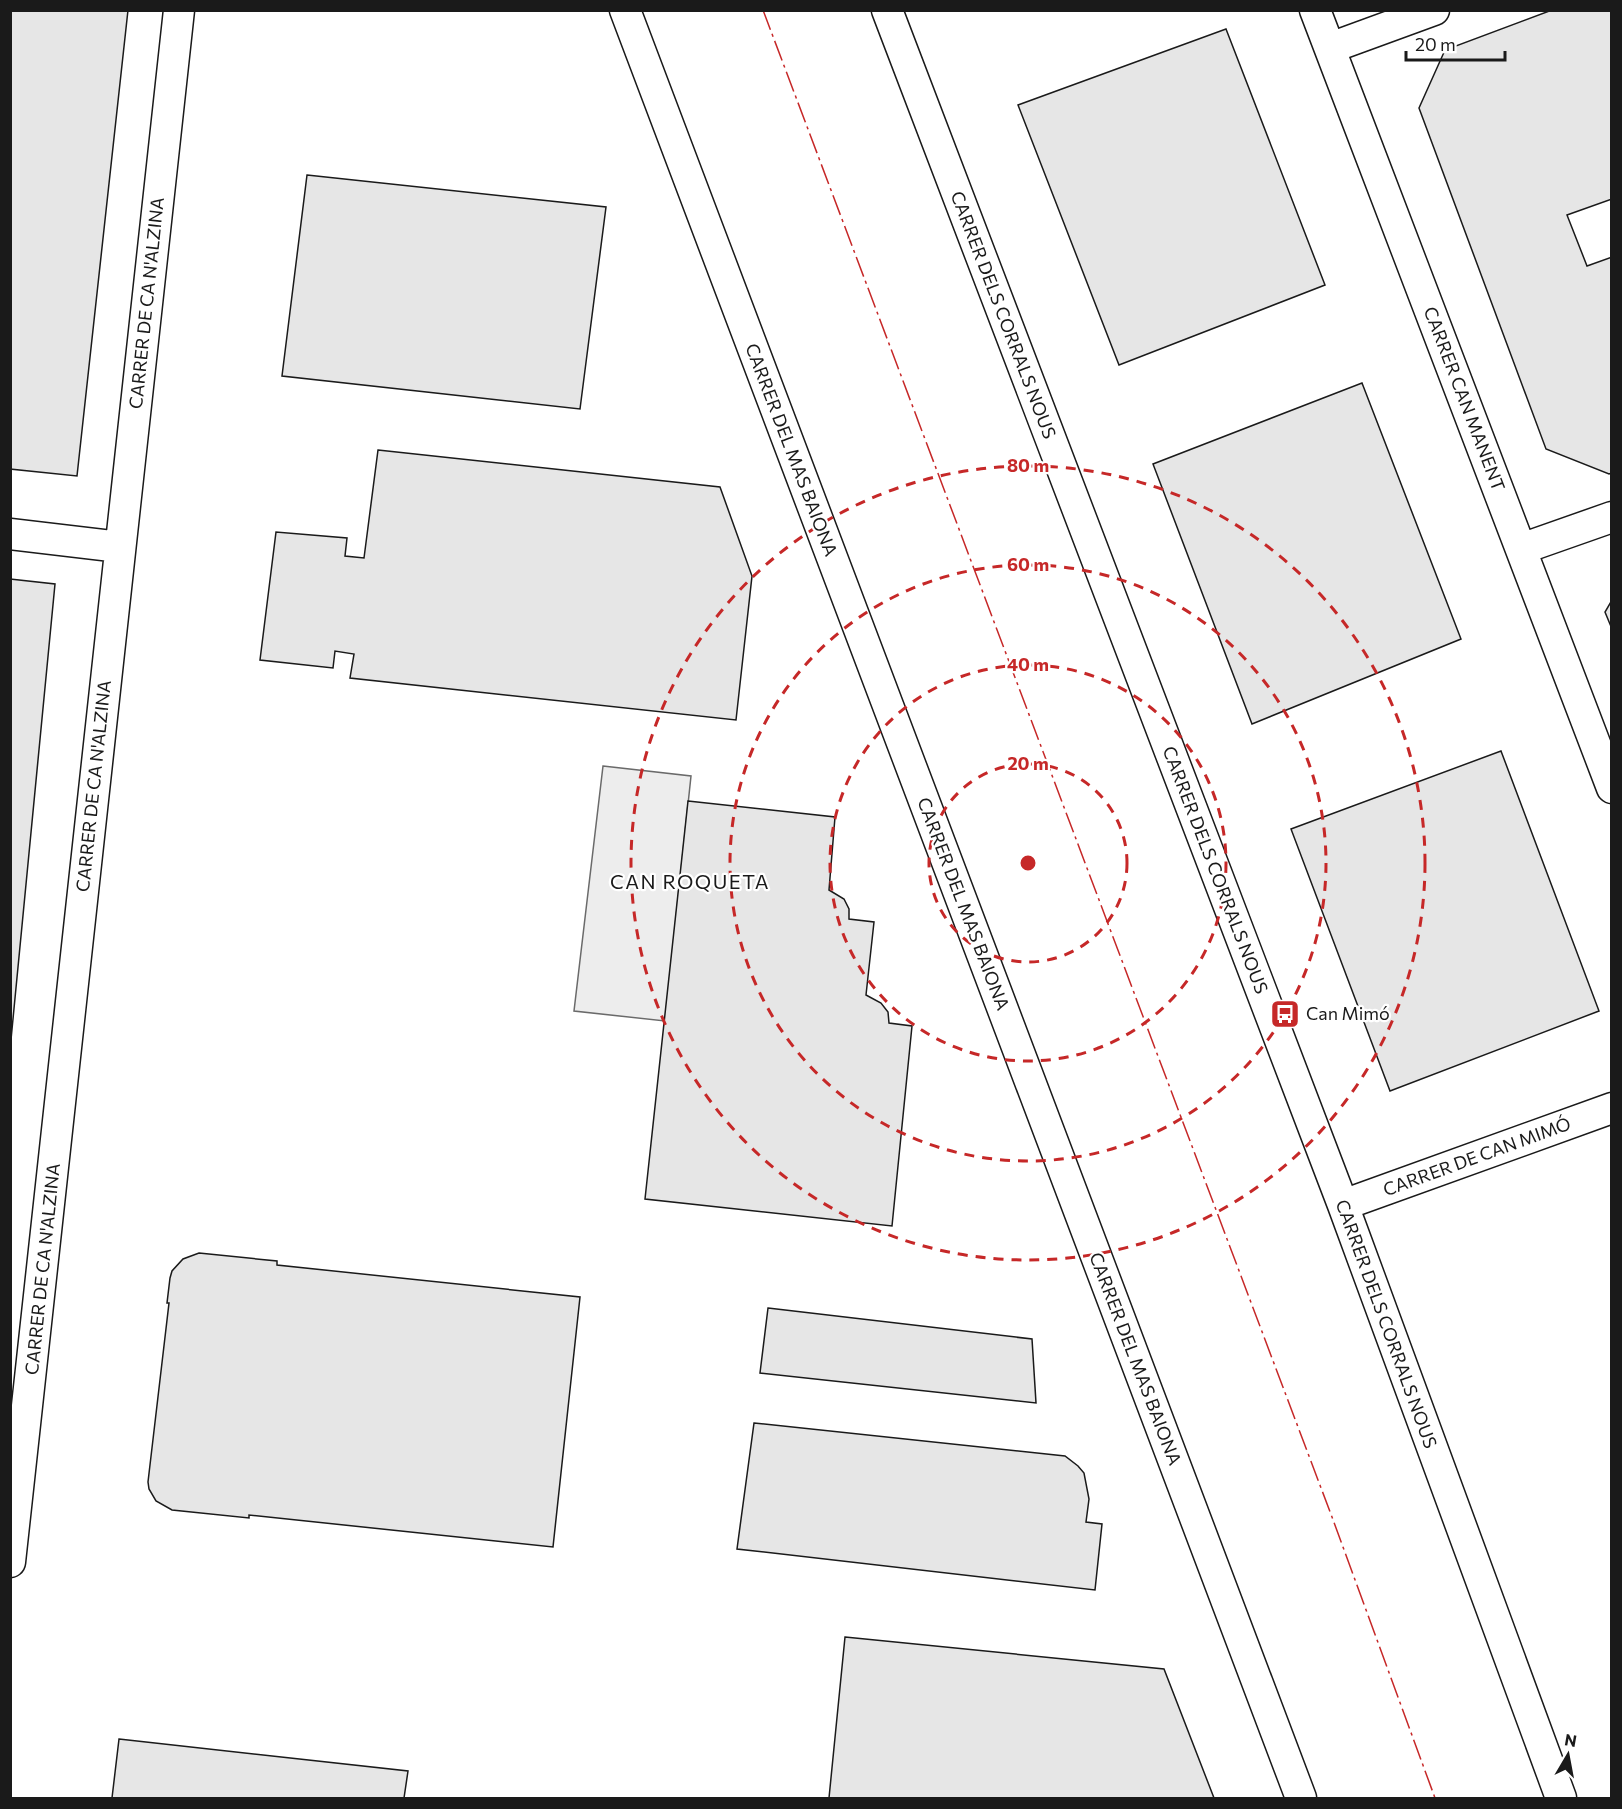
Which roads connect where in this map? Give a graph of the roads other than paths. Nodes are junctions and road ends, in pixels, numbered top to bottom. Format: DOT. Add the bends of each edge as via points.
graph roads {
  1 [pos="179,10"];
  2 [pos="625,10"];
  3 [pos="887,10"];
  4 [pos="1316,10"];
  5 [pos="1434,10"];
  6 [pos="1330,48"];
  7 [pos="1611,517"];
  8 [pos="10,534"];
  9 [pos="120,547"];
  10 [pos="1521,549"];
  11 [pos="1611,788"];
  12 [pos="1611,1108"];
  13 [pos="1343,1205"];
  14 [pos="21,1374"];
  15 [pos="10,1562"];
  16 [pos="1301,1798"];
  17 [pos="1561,1798"];
  1 -- 9 [label="street, CARRER DE CA N'ALZINA"];
  2 -- 16 [label="street, CARRER DEL MAS BAIONA"];
  3 -- 13 [label="street, CARRER DELS CORRALS NOUS"];
  4 -- 6 [label="street, CARRER CAN MANENT"];
  5 -- 6 [label="street"];
  6 -- 10 [label="street, CARRER CAN MANENT"];
  7 -- 10 [label="street"];
  8 -- 9 [label="street"];
  9 -- 14 [label="street, CARRER DE CA N'ALZINA"];
  10 -- 11 [label="street, CARRER CAN MANENT"];
  12 -- 13 [label="street, CARRER DE CAN MIMÓ"];
  13 -- 17 [label="street, CARRER DELS CORRALS NOUS"];
  14 -- 15 [label="street, CARRER DE CA N'ALZINA"];
}
